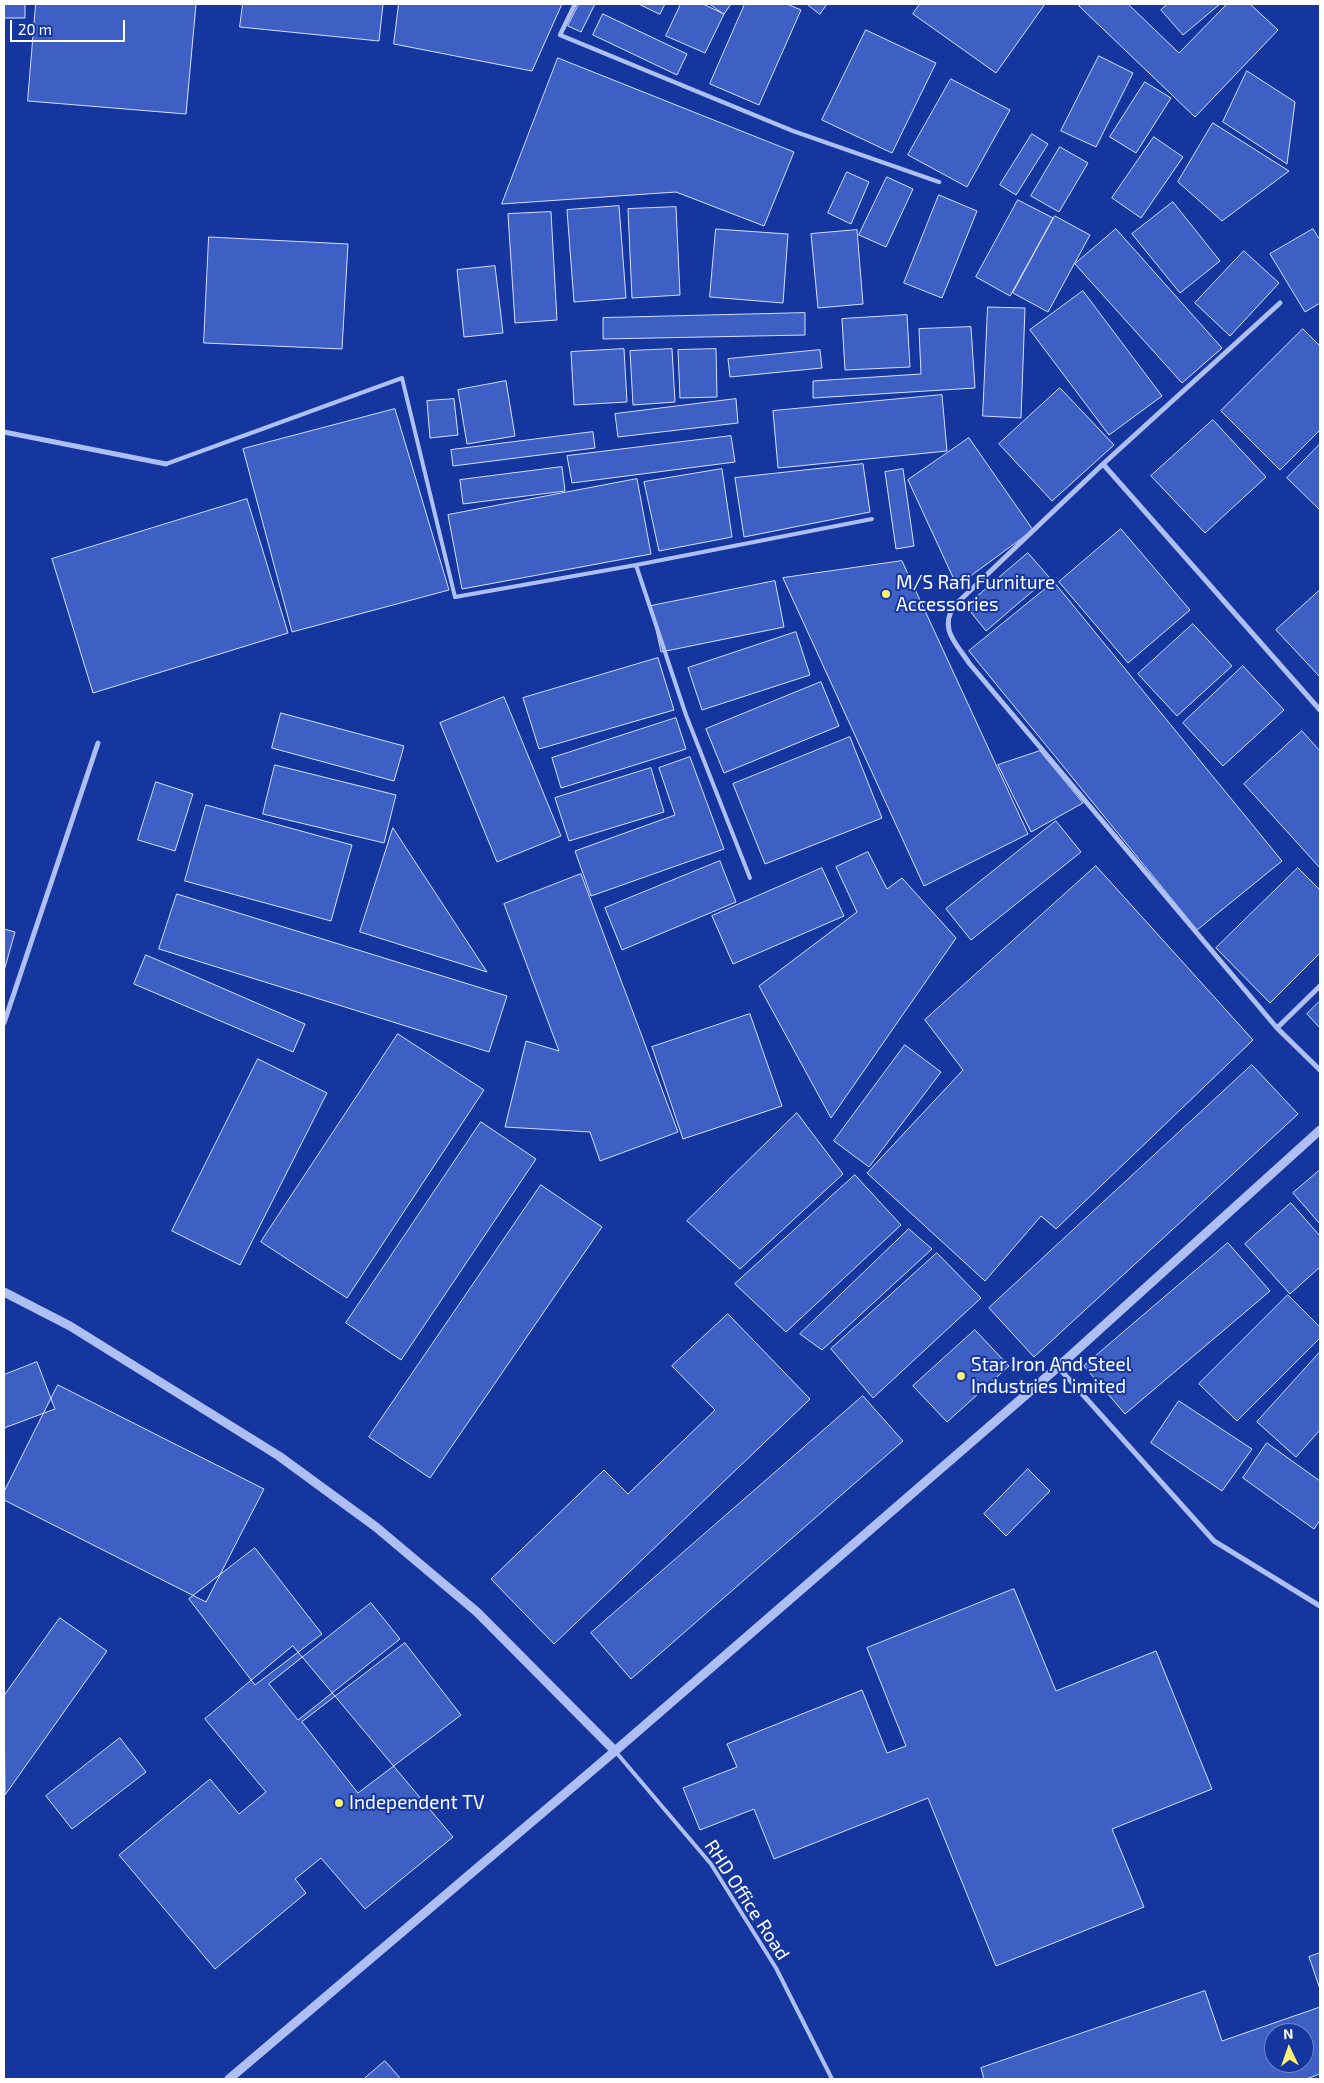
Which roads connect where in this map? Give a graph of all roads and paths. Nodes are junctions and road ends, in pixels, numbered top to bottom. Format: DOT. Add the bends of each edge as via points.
graph roads {
  1 [pos="575,4"];
  2 [pos="939,182"];
  3 [pos="1280,303"];
  4 [pos="4,432"];
  5 [pos="166,464"];
  6 [pos="1103,464"];
  7 [pos="872,519"];
  8 [pos="636,565"];
  9 [pos="1320,710"];
  10 [pos="98,743"];
  11 [pos="750,878"];
  12 [pos="1320,986"];
  13 [pos="4,1022"];
  14 [pos="1278,1028"];
  15 [pos="1320,1070"];
  16 [pos="1320,1130"];
  17 [pos="4,1292"];
  18 [pos="1058,1367"];
  19 [pos="1320,1606"];
  20 [pos="615,1751"];
  21 [pos="228,2079"];
  22 [pos="832,2079"];
  1 -- 2 [label="street" via="560,36 793,131"];
  3 -- 6 [label="street"];
  4 -- 5 [label="street"];
  5 -- 8 [label="lane" via="402,378 456,597"];
  6 -- 9 [label="street"];
  6 -- 14 [label="street" via="954,606 946,624 969,663"];
  7 -- 8 [label="lane"];
  8 -- 11 [label="lane" via="686,715"];
  10 -- 13 [label="street"];
  12 -- 14 [label="street"];
  14 -- 15 [label="street"];
  16 -- 18 [label="street"];
  17 -- 20 [label="street" via="70,1326 279,1456 376,1527 477,1612"];
  18 -- 19 [label="street" via="1214,1541"];
  18 -- 20 [label="street"];
  20 -- 21 [label="street"];
  20 -- 22 [label="lane, RHD Office Road" via="711,1864 776,1968"];
}
